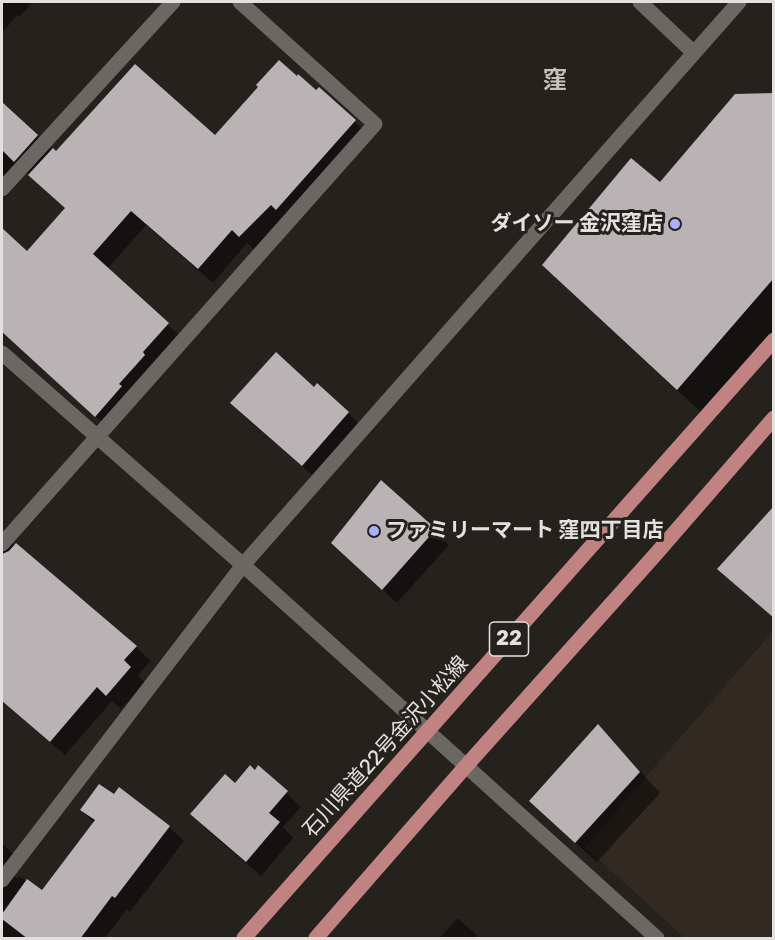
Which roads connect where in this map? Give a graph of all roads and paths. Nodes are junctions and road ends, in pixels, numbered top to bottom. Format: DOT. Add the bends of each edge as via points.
graph roads {
  1 [pos="173,2"];
  2 [pos="240,2"];
  3 [pos="640,2"];
  4 [pos="739,2"];
  5 [pos="694,53"];
  6 [pos="2,189"];
  7 [pos="774,340"];
  8 [pos="2,353"];
  9 [pos="774,418"];
  10 [pos="97,437"];
  11 [pos="2,543"];
  12 [pos="243,565"];
  13 [pos="428,731"];
  14 [pos="466,766"];
  15 [pos="2,880"];
  16 [pos="244,939"];
  17 [pos="316,939"];
  18 [pos="657,939"];
  1 -- 6 [label="street"];
  2 -- 10 [label="street" via="375,124"];
  3 -- 5 [label="street"];
  4 -- 5 [label="street"];
  5 -- 12 [label="street"];
  7 -- 13 [label="main road, 石川県道22号金沢小松線 / 22"];
  8 -- 10 [label="street"];
  9 -- 14 [label="main road, 22"];
  10 -- 11 [label="street"];
  10 -- 12 [label="street"];
  12 -- 13 [label="street"];
  12 -- 15 [label="street"];
  13 -- 14 [label="street"];
  13 -- 16 [label="main road, 石川県道22号金沢小松線 / 22"];
  14 -- 17 [label="main road, 22"];
  14 -- 18 [label="street"];
}
